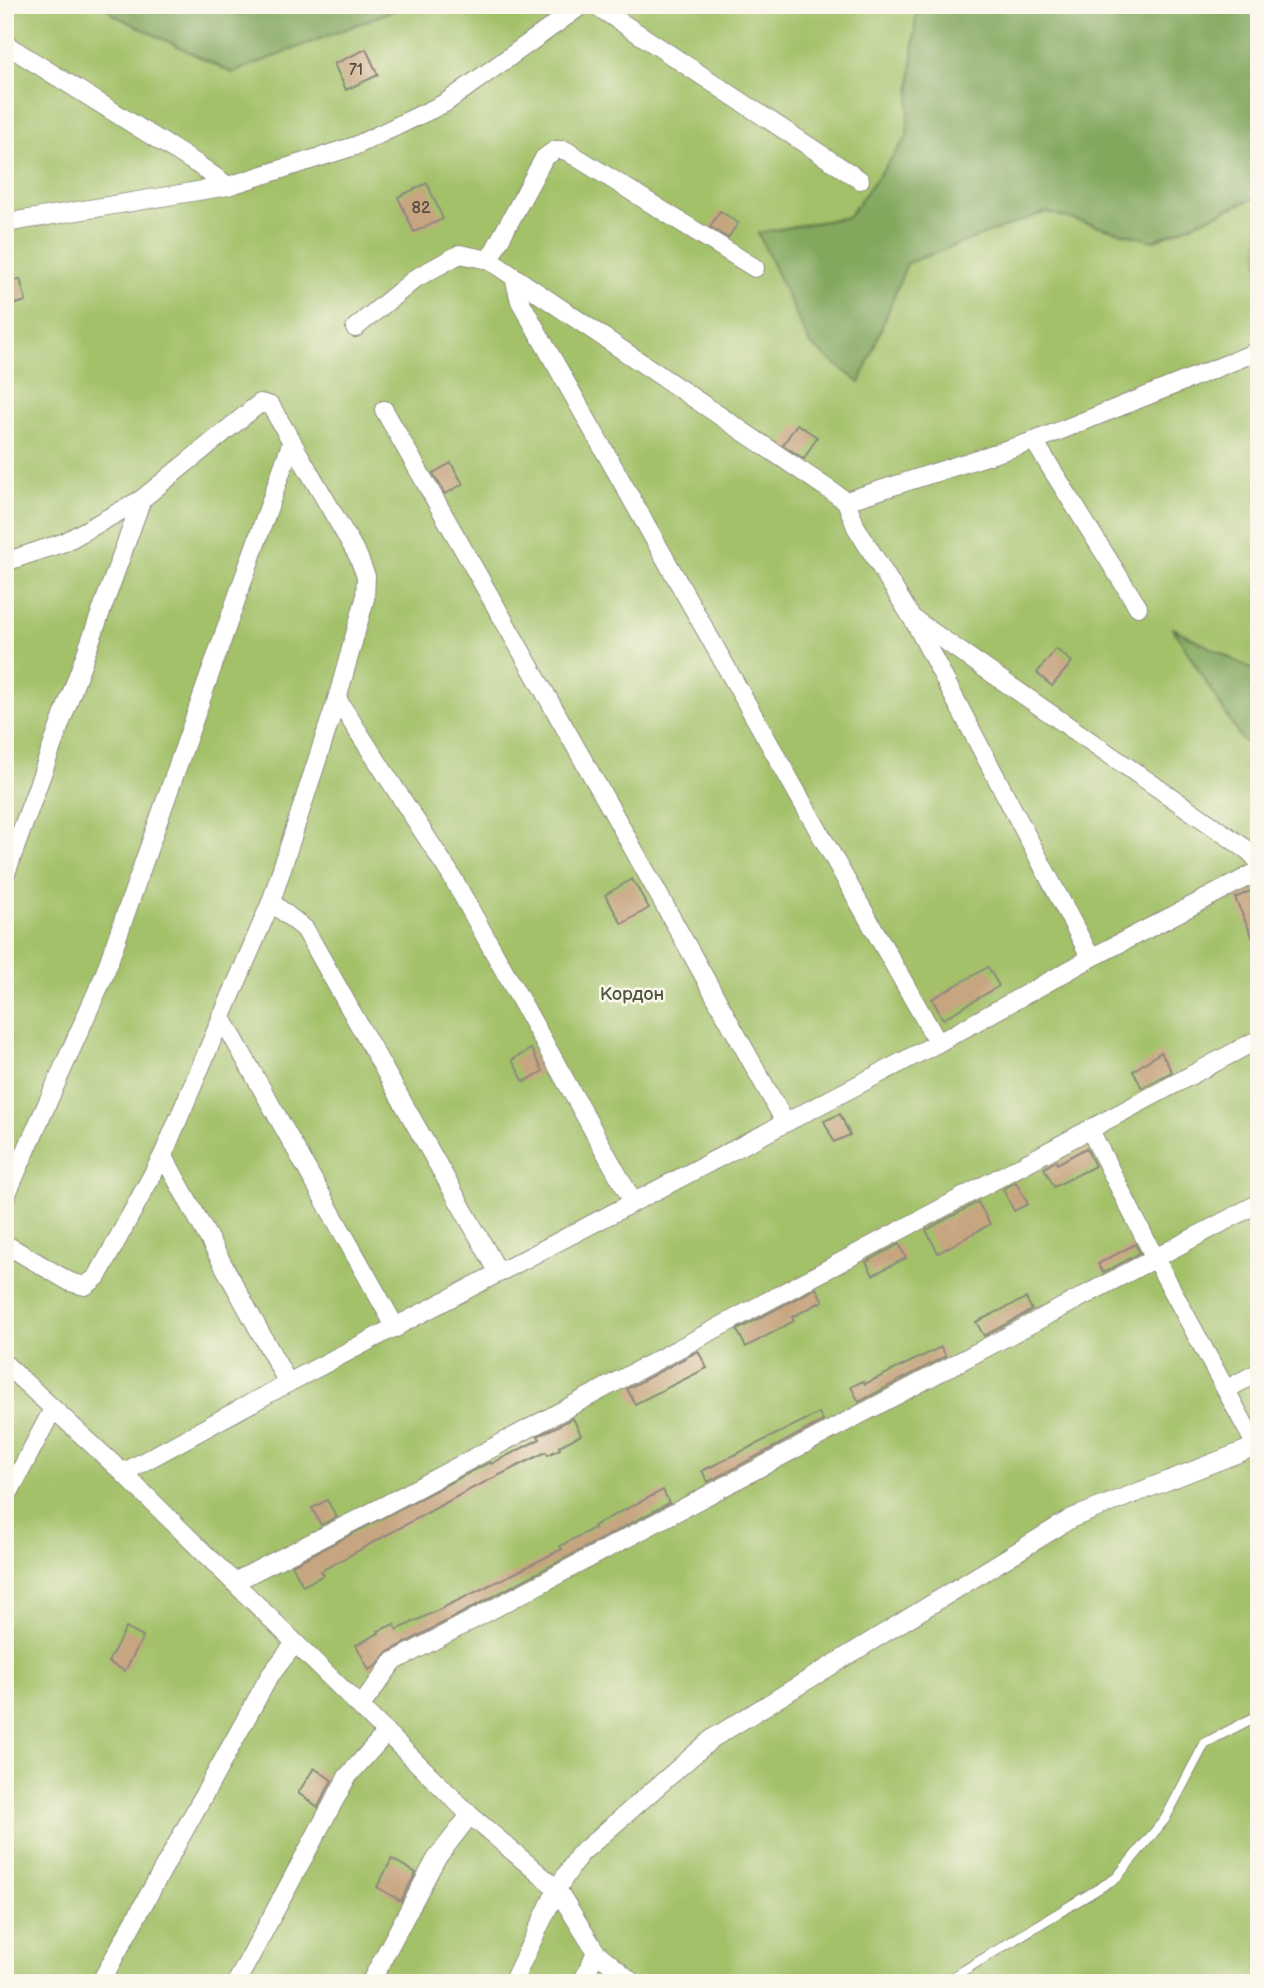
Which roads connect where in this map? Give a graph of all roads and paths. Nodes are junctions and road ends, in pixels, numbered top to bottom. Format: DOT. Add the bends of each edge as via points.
graph roads {
  1 [pos="582,5"];
  2 [pos="595,5"];
  3 [pos="5,44"];
  4 [pos="860,180"];
  5 [pos="228,186"];
  6 [pos="5,223"];
  7 [pos="489,260"];
  8 [pos="755,268"];
  9 [pos="514,277"];
  10 [pos="355,328"];
  11 [pos="1259,351"];
  12 [pos="384,410"];
  13 [pos="292,441"];
  14 [pos="1034,441"];
  15 [pos="142,499"];
  16 [pos="846,501"];
  17 [pos="5,562"];
  18 [pos="1138,607"];
  19 [pos="912,618"];
  20 [pos="337,699"];
  21 [pos="1259,862"];
  22 [pos="1259,871"];
  23 [pos="5,876"];
  24 [pos="271,902"];
  25 [pos="1091,958"];
  26 [pos="221,1016"];
  27 [pos="1259,1040"];
  28 [pos="938,1043"];
  29 [pos="785,1122"];
  30 [pos="1090,1130"];
  31 [pos="163,1155"];
  32 [pos="5,1198"];
  33 [pos="633,1202"];
  34 [pos="1259,1203"];
  35 [pos="5,1244"];
  36 [pos="1155,1258"];
  37 [pos="499,1273"];
  38 [pos="396,1328"];
  39 [pos="5,1364"];
  40 [pos="1259,1372"];
  41 [pos="288,1383"];
  42 [pos="1227,1390"];
  43 [pos="53,1409"];
  44 [pos="1258,1446"];
  45 [pos="123,1474"];
  46 [pos="5,1500"];
  47 [pos="234,1582"];
  48 [pos="295,1643"];
  49 [pos="361,1706"];
  50 [pos="1259,1715"];
  51 [pos="386,1733"];
  52 [pos="470,1815"];
  53 [pos="557,1889"];
  54 [pos="596,1952"];
  55 [pos="100,1983"];
  56 [pos="236,1983"];
  57 [pos="370,1983"];
  58 [pos="512,1983"];
  59 [pos="582,1983"];
  60 [pos="633,1983"];
  61 [pos="943,1983"];
  1 -- 5 [label="street" via="445,103 355,146"];
  2 -- 4 [label="street"];
  3 -- 5 [label="street"];
  5 -- 6 [label="street"];
  7 -- 8 [label="street" via="544,158 555,150 565,150"];
  7 -- 9 [label="street"];
  7 -- 10 [label="street" via="460,254 416,278"];
  9 -- 16 [label="street"];
  9 -- 28 [label="street" via="520,301"];
  11 -- 14 [label="street"];
  12 -- 29 [label="street"];
  13 -- 15 [label="street" via="271,406 260,403"];
  13 -- 20 [label="street" via="366,576 365,599"];
  13 -- 32 [label="street" via="103,978"];
  14 -- 16 [label="street"];
  14 -- 18 [label="street"];
  15 -- 17 [label="street" via="65,542"];
  15 -- 23 [label="street"];
  16 -- 19 [label="street" via="856,527"];
  19 -- 21 [label="street"];
  19 -- 25 [label="street"];
  20 -- 24 [label="street"];
  20 -- 33 [label="street" via="451,875"];
  22 -- 25 [label="street"];
  24 -- 26 [label="street"];
  24 -- 37 [label="street" via="305,929"];
  25 -- 28 [label="street"];
  26 -- 31 [label="street"];
  26 -- 38 [label="street"];
  27 -- 30 [label="street"];
  28 -- 29 [label="street"];
  29 -- 33 [label="street"];
  30 -- 36 [label="street"];
  30 -- 47 [label="street"];
  31 -- 35 [label="street" via="97,1277 85,1286 70,1283"];
  31 -- 41 [label="street"];
  33 -- 37 [label="street"];
  34 -- 36 [label="street"];
  36 -- 42 [label="street"];
  36 -- 49 [label="street" via="393,1662"];
  37 -- 38 [label="street"];
  38 -- 41 [label="street"];
  39 -- 43 [label="street"];
  40 -- 42 [label="street"];
  41 -- 45 [label="street"];
  42 -- 44 [label="street"];
  43 -- 45 [label="street"];
  43 -- 46 [label="street"];
  44 -- 53 [label="street" via="1072,1518 713,1738 579,1855"];
  45 -- 47 [label="street"];
  47 -- 48 [label="street"];
  48 -- 49 [label="street"];
  48 -- 55 [label="street" via="269,1677"];
  49 -- 51 [label="street"];
  50 -- 61 [label="lane" via="1205,1743 1165,1819 1116,1878"];
  51 -- 52 [label="street"];
  51 -- 56 [label="street" via="347,1777"];
  52 -- 53 [label="street"];
  52 -- 57 [label="street" via="436,1859"];
  53 -- 54 [label="street"];
  53 -- 58 [label="street"];
  54 -- 59 [label="street"];
  54 -- 60 [label="street"];
}
